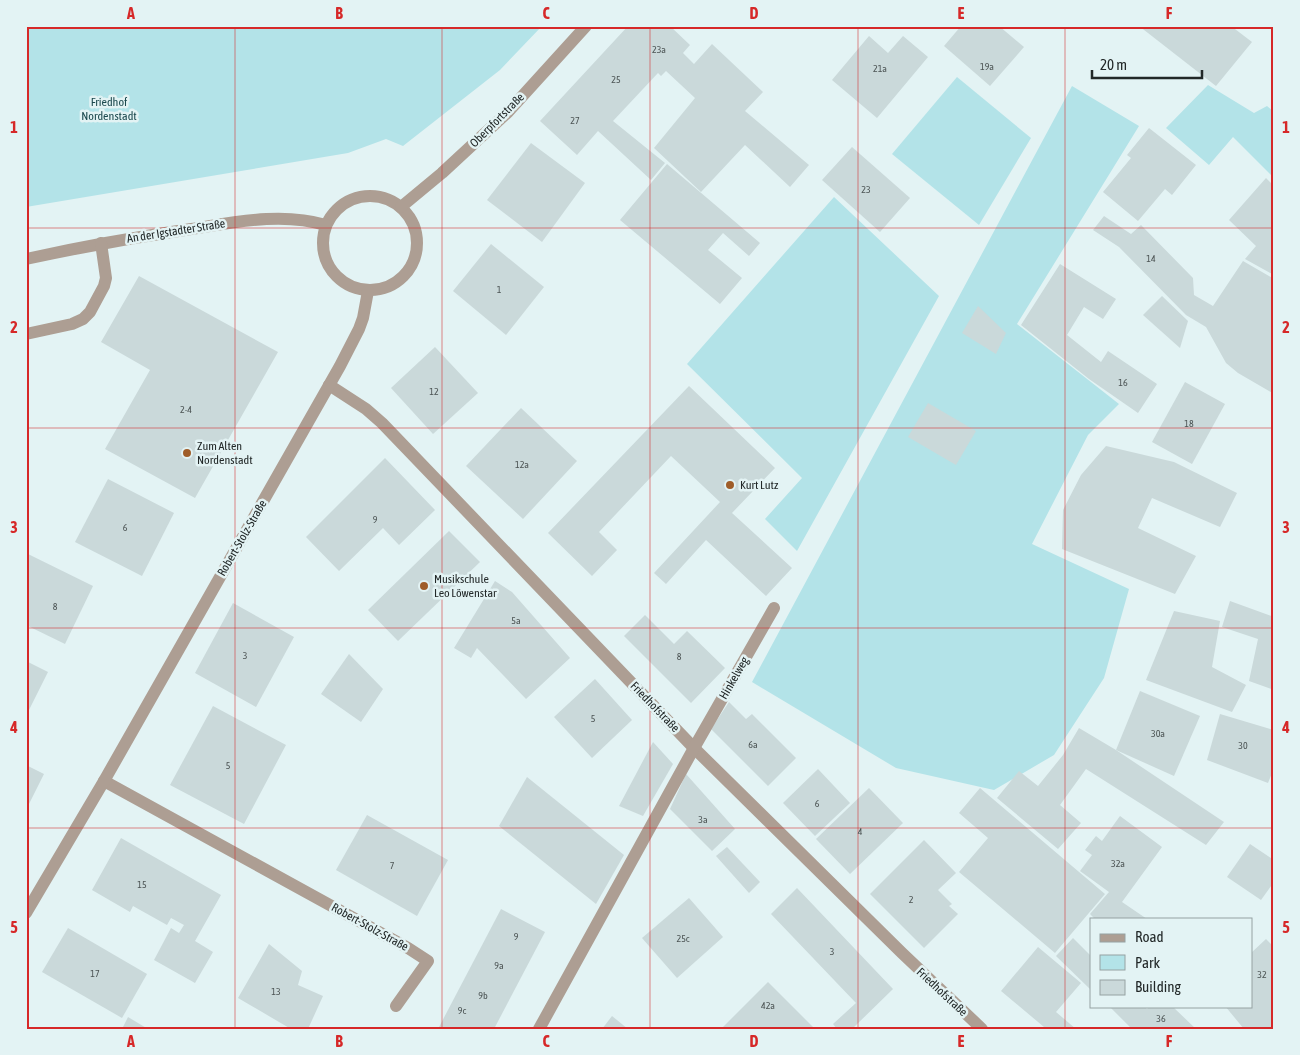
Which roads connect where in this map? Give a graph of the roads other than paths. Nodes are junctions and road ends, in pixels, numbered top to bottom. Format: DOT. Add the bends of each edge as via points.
graph roads {
  1 [pos="586,26"];
  2 [pos="400,207"];
  3 [pos="326,225"];
  4 [pos="101,243"];
  5 [pos="26,259"];
  6 [pos="368,291"];
  7 [pos="26,334"];
  8 [pos="329,385"];
  9 [pos="774,608"];
  10 [pos="694,748"];
  11 [pos="104,781"];
  12 [pos="26,913"];
  13 [pos="396,1006"];
  14 [pos="539,1029"];
  15 [pos="982,1029"];
  1 -- 2 [label="street, Oberpfortstraße" via="508,112"];
  2 -- 3 [label="street" via="378,196 359,197 339,207"];
  2 -- 6 [label="street" via="416,229 418,245 414,261 410,270 397,282"];
  3 -- 4 [label="street, An der Igstadter Straße" via="300,219 246,220"];
  3 -- 6 [label="street" via="323,250 329,267 349,286"];
  4 -- 5 [label="street, An der Igstadter Straße"];
  4 -- 7 [label="street" via="106,278 90,312 72,324"];
  6 -- 8 [label="street, Robert-Stolz-Straße" via="360,329"];
  8 -- 10 [label="street, Friedhofstraße" via="382,423"];
  8 -- 11 [label="street, Robert-Stolz-Straße"];
  9 -- 10 [label="street, Hinkelweg"];
  10 -- 14 [label="street"];
  10 -- 15 [label="street, Friedhofstraße"];
  11 -- 12 [label="street, Robert-Stolz-Straße"];
  11 -- 13 [label="street, Robert-Stolz-Straße" via="428,961"];
}
